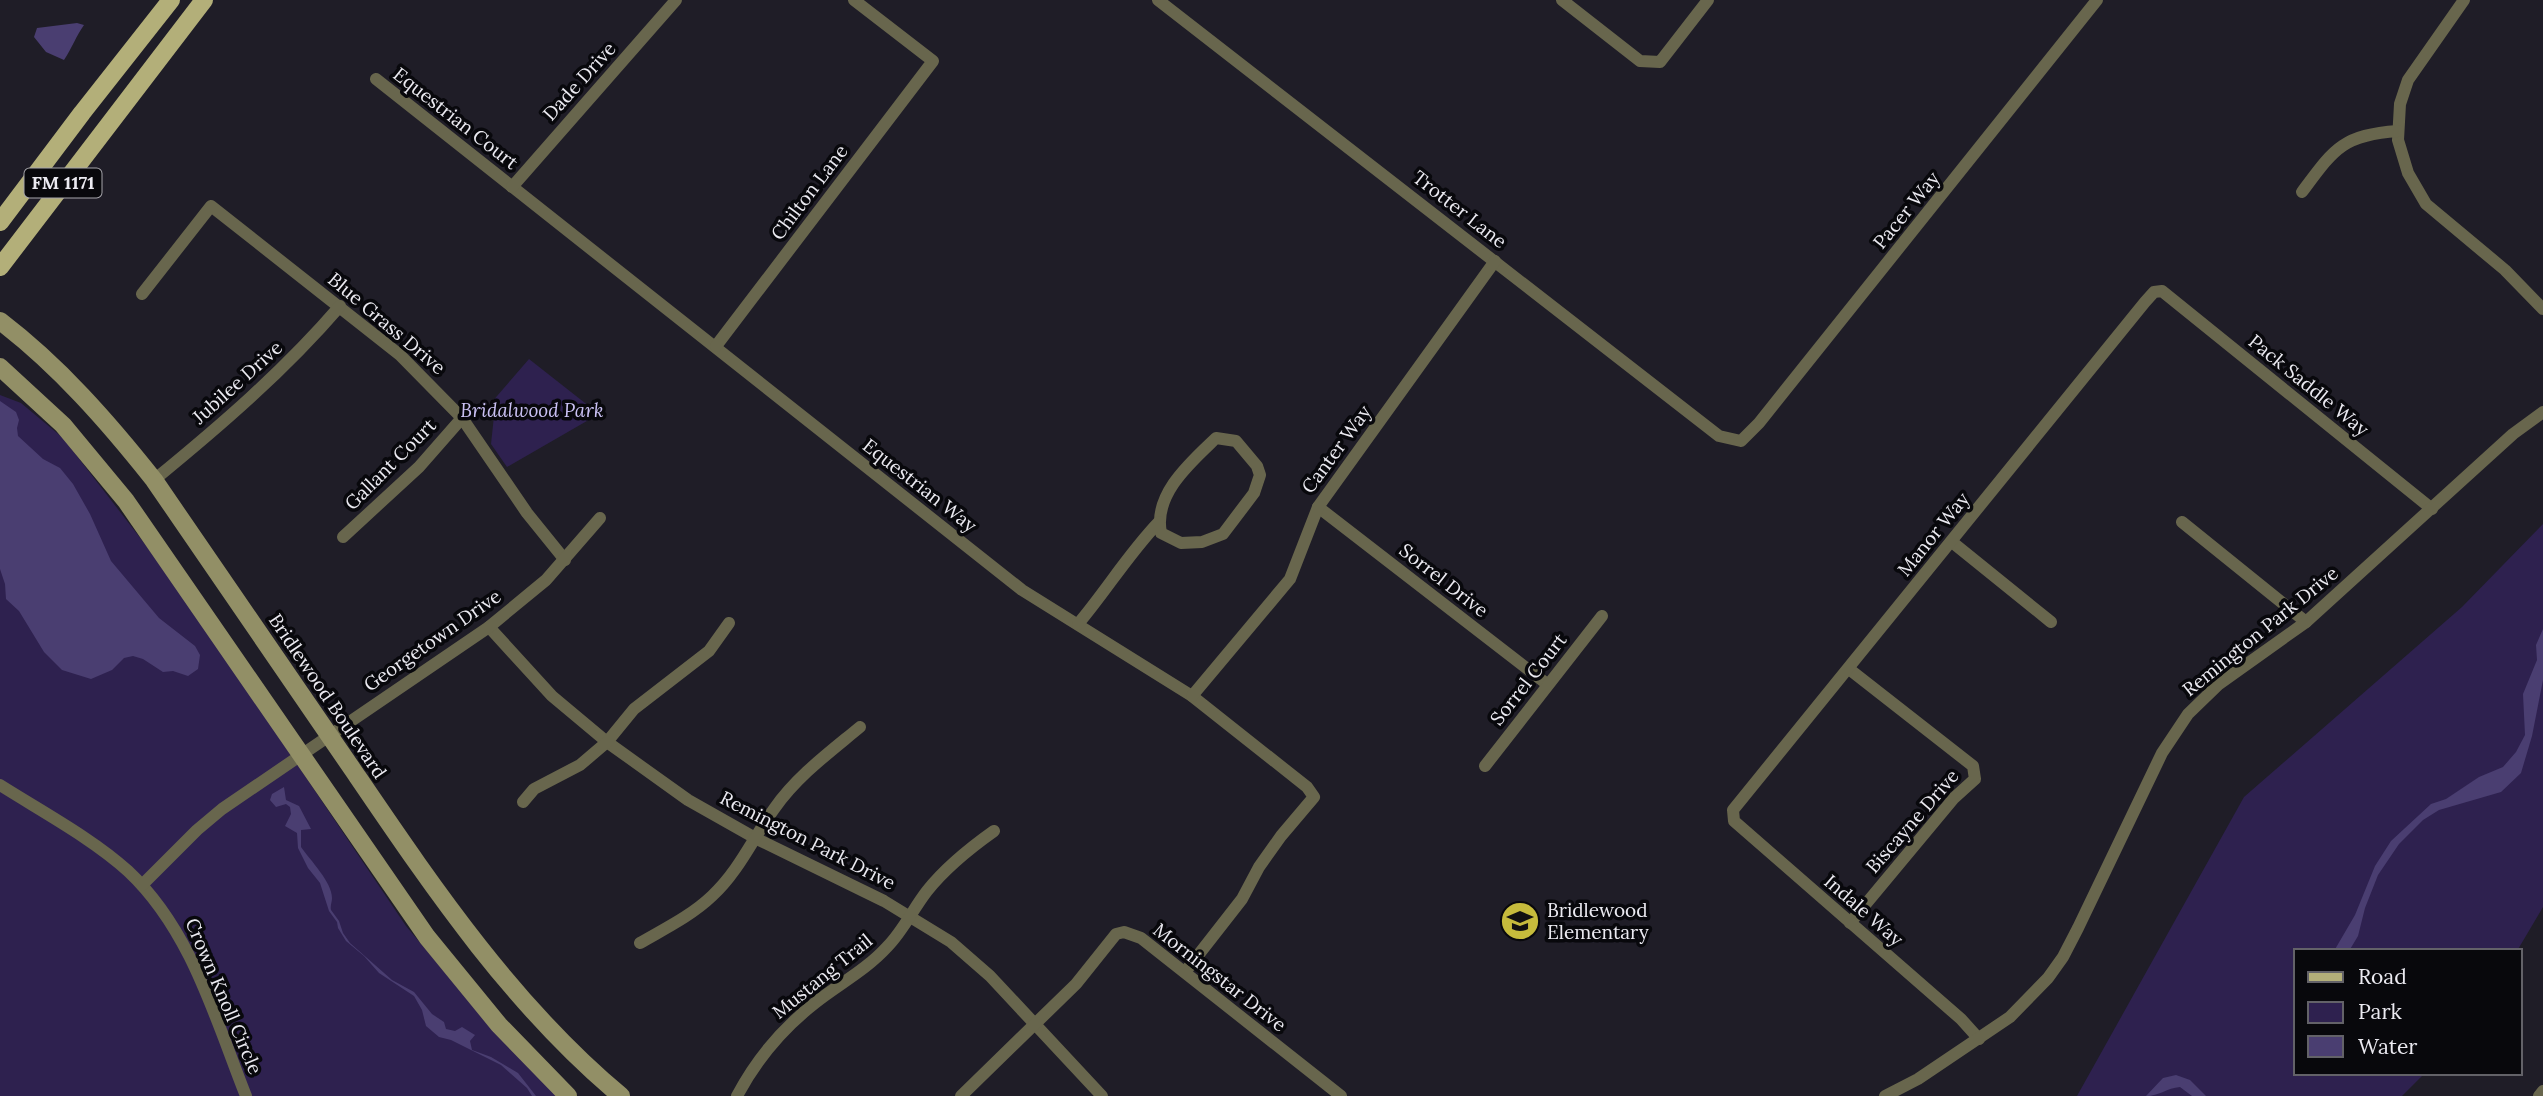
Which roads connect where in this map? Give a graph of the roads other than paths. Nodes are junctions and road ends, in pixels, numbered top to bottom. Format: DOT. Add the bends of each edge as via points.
graph roads {
  1 [pos="172,0"];
  2 [pos="204,0"];
  3 [pos="676,0"];
  4 [pos="854,0"];
  5 [pos="1158,0"];
  6 [pos="1562,0"];
  7 [pos="1708,0"];
  8 [pos="2097,0"];
  9 [pos="2464,0"];
  10 [pos="376,79"];
  11 [pos="2398,131"];
  12 [pos="512,187"];
  13 [pos="2302,192"];
  14 [pos="0,222"];
  15 [pos="1495,261"];
  16 [pos="0,267"];
  17 [pos="2162,291"];
  18 [pos="142,294"];
  19 [pos="340,306"];
  20 [pos="2543,309"];
  21 [pos="0,321"];
  22 [pos="716,346"];
  23 [pos="0,367"];
  24 [pos="2543,412"];
  25 [pos="463,418"];
  26 [pos="1741,441"];
  27 [pos="154,480"];
  28 [pos="1318,507"];
  29 [pos="2432,509"];
  30 [pos="600,518"];
  31 [pos="1159,522"];
  32 [pos="2182,522"];
  33 [pos="343,537"];
  34 [pos="1952,541"];
  35 [pos="565,560"];
  36 [pos="1602,616"];
  37 [pos="2052,622"];
  38 [pos="2306,622"];
  39 [pos="729,623"];
  40 [pos="1078,624"];
  41 [pos="489,626"];
  42 [pos="1849,669"];
  43 [pos="1547,684"];
  44 [pos="1192,696"];
  45 [pos="860,727"];
  46 [pos="329,735"];
  47 [pos="607,742"];
  48 [pos="299,755"];
  49 [pos="1485,766"];
  50 [pos="0,785"];
  51 [pos="523,802"];
  52 [pos="1735,807"];
  53 [pos="994,831"];
  54 [pos="757,839"];
  55 [pos="142,885"];
  56 [pos="910,916"];
  57 [pos="1850,923"];
  58 [pos="640,943"];
  59 [pos="1185,972"];
  60 [pos="1036,1023"];
  61 [pos="1979,1039"];
  62 [pos="2543,1091"];
  63 [pos="246,1096"];
  64 [pos="568,1096"];
  65 [pos="621,1096"];
  66 [pos="737,1096"];
  67 [pos="961,1096"];
  68 [pos="1102,1096"];
  69 [pos="1342,1096"];
  70 [pos="1885,1096"];
  71 [pos="2539,1096"];
  1 -- 14 [label="main road, FM 1171"];
  2 -- 16 [label="main road, FM 1171"];
  3 -- 12 [label="street, Dade Drive"];
  4 -- 22 [label="street, Chilton Lane" via="933,61"];
  5 -- 15 [label="street, Trotter Lane"];
  6 -- 7 [label="street" via="1640,61 1660,62"];
  8 -- 26 [label="street, Pacer Way"];
  9 -- 11 [label="street" via="2408,80"];
  10 -- 12 [label="street, Equestrian Court"];
  11 -- 13 [label="street" via="2362,135 2345,143 2328,157"];
  11 -- 20 [label="street" via="2409,173 2426,204 2505,270"];
  12 -- 22 [label="street, Equestrian Way"];
  15 -- 26 [label="street, Trotter Lane" via="1719,436"];
  15 -- 28 [label="street, Canter Way"];
  17 -- 29 [label="street, Pack Saddle Way"];
  17 -- 34 [label="street, Manor Way" via="2154,292 2145,302"];
  18 -- 19 [label="street, Blue Grass Drive" via="211,206"];
  19 -- 25 [label="street, Blue Grass Drive" via="400,355"];
  19 -- 27 [label="street, Jubilee Drive" via="276,375"];
  21 -- 27 [label="main road, Bridlewood Boulevard" via="79,392"];
  22 -- 40 [label="street, Equestrian Way" via="1022,590"];
  23 -- 48 [label="main road" via="63,425 126,501"];
  24 -- 29 [label="street, Remington Park Drive"];
  25 -- 33 [label="street, Gallant Court" via="419,467"];
  25 -- 35 [label="street, Blue Grass Drive"];
  27 -- 46 [label="main road, Bridlewood Boulevard"];
  28 -- 43 [label="street, Sorrel Drive"];
  28 -- 44 [label="street, Canter Way" via="1290,579"];
  29 -- 38 [label="street, Remington Park Drive"];
  30 -- 35 [label="street, Georgetown Drive"];
  31 -- 31 [label="street" via="1161,533 1181,543 1223,534 1254,493 1260,475 1257,466 1236,441 1216,438 1165,497"];
  31 -- 40 [label="street"];
  32 -- 38 [label="street"];
  34 -- 37 [label="street"];
  34 -- 42 [label="street, Manor Way"];
  35 -- 41 [label="street, Georgetown Drive"];
  36 -- 43 [label="street, Sorrel Court"];
  38 -- 61 [label="street, Remington Park Drive" via="2219,684 2188,714 2162,753 2055,970 2010,1017"];
  39 -- 47 [label="street" via="709,650 634,709"];
  40 -- 44 [label="street, Equestrian Way"];
  41 -- 46 [label="street, Georgetown Drive"];
  41 -- 47 [label="street, Remington Park Drive" via="551,696"];
  42 -- 52 [label="street, Manor Way"];
  42 -- 57 [label="street, Biscayne Drive" via="1975,772 1975,779"];
  43 -- 49 [label="street, Sorrel Court"];
  44 -- 59 [label="street, Equestrian Way" via="1299,780 1314,797"];
  45 -- 54 [label="street" via="797,782"];
  46 -- 48 [label="street, Georgetown Drive"];
  46 -- 65 [label="main road, Bridlewood Boulevard" via="483,952 568,1046"];
  47 -- 51 [label="street" via="580,765 534,789"];
  47 -- 54 [label="street, Remington Park Drive" via="688,800"];
  48 -- 55 [label="street, Georgetown Drive" via="217,813"];
  48 -- 64 [label="main road" via="456,975"];
  50 -- 55 [label="street, Crown Knoll Circle" via="108,855"];
  52 -- 57 [label="street, Indale Way" via="1734,821"];
  53 -- 56 [label="street, Mustang Trail" via="944,871"];
  54 -- 56 [label="street, Remington Park Drive"];
  54 -- 58 [label="street" via="711,898"];
  55 -- 63 [label="street, Crown Knoll Circle" via="177,930"];
  56 -- 60 [label="street, Remington Park Drive" via="968,955"];
  56 -- 66 [label="street, Mustang Trail" via="879,956 782,1033"];
  57 -- 61 [label="street, Indale Way"];
  59 -- 60 [label="street, Morningstar Drive" via="1141,938 1116,934 1076,984"];
  59 -- 69 [label="street, Morningstar Drive"];
  60 -- 67 [label="street, Morningstar Drive"];
  60 -- 68 [label="street, Remington Park Drive"];
  61 -- 70 [label="street, Remington Park Drive"];
  62 -- 71 [label="street"];
}
